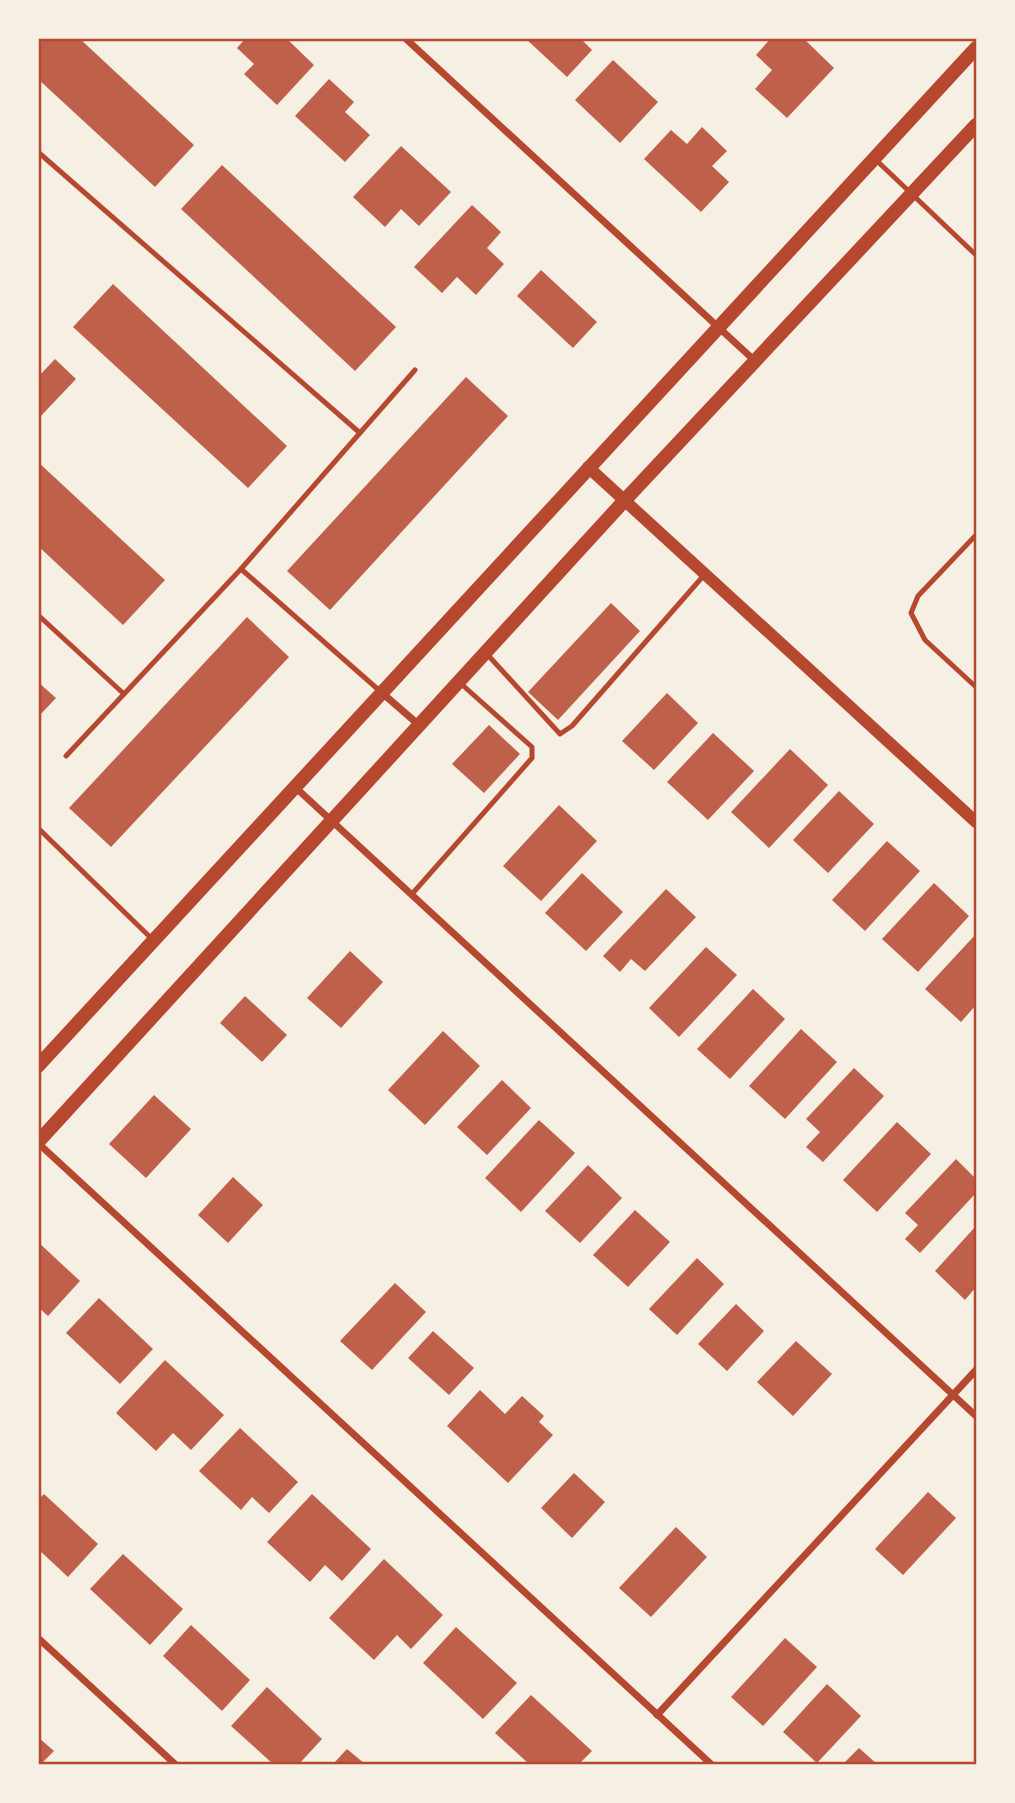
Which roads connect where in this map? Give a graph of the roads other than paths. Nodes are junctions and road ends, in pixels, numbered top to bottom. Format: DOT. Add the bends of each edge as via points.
graph roads {
  1 [pos="405,38"];
  2 [pos="976,48"];
  3 [pos="976,125"];
  4 [pos="38,152"];
  5 [pos="874,158"];
  6 [pos="912,194"];
  7 [pos="976,255"];
  8 [pos="717,328"];
  9 [pos="755,360"];
  10 [pos="415,370"];
  11 [pos="360,433"];
  12 [pos="588,467"];
  13 [pos="624,501"];
  14 [pos="976,535"];
  15 [pos="240,569"];
  16 [pos="705,574"];
  17 [pos="38,615"];
  18 [pos="485,653"];
  19 [pos="459,682"];
  20 [pos="976,687"];
  21 [pos="381,692"];
  22 [pos="124,694"];
  23 [pos="419,726"];
  24 [pos="66,756"];
  25 [pos="295,786"];
  26 [pos="332,821"];
  27 [pos="976,822"];
  28 [pos="38,828"];
  29 [pos="411,894"];
  30 [pos="154,941"];
  31 [pos="38,1066"];
  32 [pos="38,1142"];
  33 [pos="976,1370"];
  34 [pos="954,1395"];
  35 [pos="976,1416"];
  36 [pos="38,1638"];
  37 [pos="657,1715"];
  38 [pos="175,1765"];
  39 [pos="711,1765"];
  1 -- 8 [label="street"];
  2 -- 5 [label="main road"];
  3 -- 6 [label="main road"];
  4 -- 11 [label="lane"];
  5 -- 6 [label="lane"];
  5 -- 8 [label="main road"];
  6 -- 7 [label="lane"];
  6 -- 9 [label="main road"];
  8 -- 9 [label="street"];
  8 -- 12 [label="main road"];
  9 -- 13 [label="main road"];
  10 -- 11 [label="lane"];
  11 -- 15 [label="lane"];
  12 -- 13 [label="street"];
  12 -- 21 [label="main road"];
  13 -- 16 [label="street"];
  13 -- 18 [label="main road"];
  14 -- 20 [label="lane" via="918,596 911,613 925,640"];
  15 -- 21 [label="lane"];
  15 -- 22 [label="lane"];
  16 -- 18 [label="lane" via="572,726 560,734"];
  16 -- 27 [label="street"];
  17 -- 22 [label="lane"];
  18 -- 19 [label="main road"];
  19 -- 23 [label="main road"];
  19 -- 29 [label="lane" via="532,747 532,758"];
  21 -- 23 [label="street"];
  21 -- 25 [label="main road"];
  22 -- 24 [label="lane"];
  23 -- 26 [label="main road"];
  25 -- 26 [label="street"];
  25 -- 30 [label="main road"];
  26 -- 29 [label="street"];
  26 -- 32 [label="main road"];
  28 -- 30 [label="lane"];
  29 -- 34 [label="street"];
  30 -- 31 [label="main road"];
  32 -- 37 [label="street"];
  33 -- 34 [label="street"];
  34 -- 35 [label="street"];
  34 -- 37 [label="street"];
  36 -- 38 [label="street"];
  37 -- 39 [label="street"];
}
